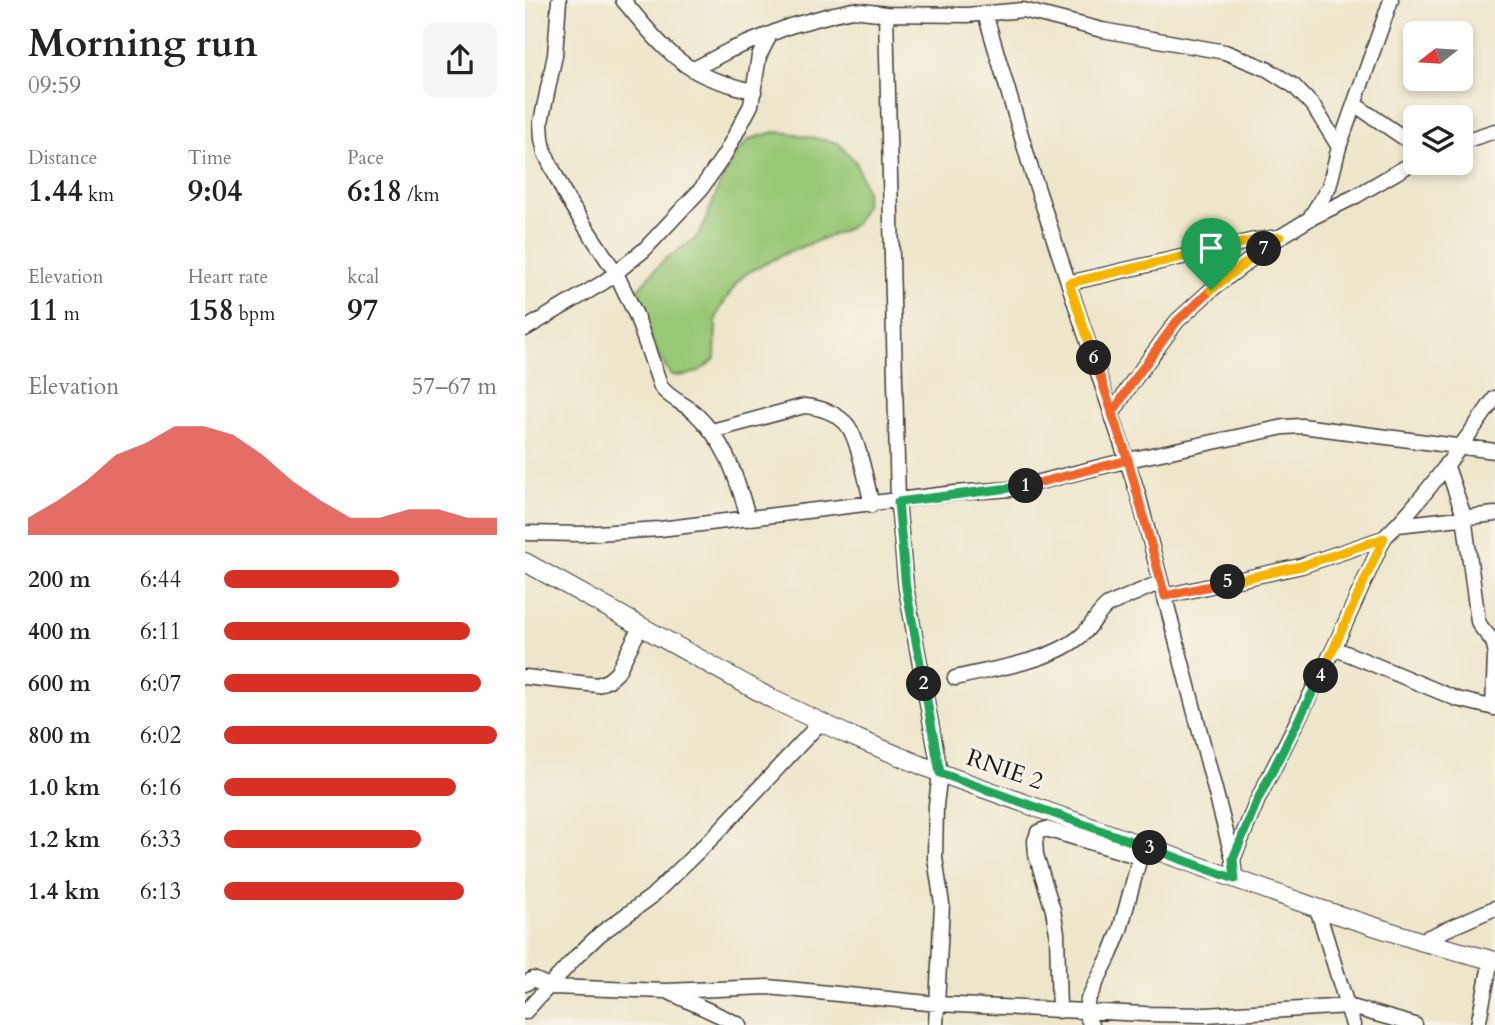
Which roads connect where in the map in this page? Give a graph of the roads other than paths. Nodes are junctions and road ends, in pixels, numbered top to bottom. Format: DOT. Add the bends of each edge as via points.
graph roads {
  1 [pos="559,0"];
  2 [pos="623,0"];
  3 [pos="1391,0"];
  4 [pos="985,13"];
  5 [pos="886,15"];
  6 [pos="770,35"];
  7 [pos="694,69"];
  8 [pos="754,92"];
  9 [pos="1355,104"];
  10 [pos="1495,131"];
  11 [pos="1403,137"];
  12 [pos="1473,138"];
  13 [pos="1339,147"];
  14 [pos="1403,169"];
  15 [pos="1311,218"];
  16 [pos="1280,237"];
  17 [pos="616,273"];
  18 [pos="1069,283"];
  19 [pos="525,329"];
  20 [pos="1495,398"];
  21 [pos="1112,414"];
  22 [pos="712,431"];
  23 [pos="1460,447"];
  24 [pos="1495,451"];
  25 [pos="1128,460"];
  26 [pos="1446,464"];
  27 [pos="898,502"];
  28 [pos="872,505"];
  29 [pos="1495,514"];
  30 [pos="1464,516"];
  31 [pos="749,519"];
  32 [pos="1398,524"];
  33 [pos="525,533"];
  34 [pos="1384,538"];
  35 [pos="525,562"];
  36 [pos="1163,589"];
  37 [pos="641,626"];
  38 [pos="1335,649"];
  39 [pos="1495,650"];
  40 [pos="1495,656"];
  41 [pos="525,677"];
  42 [pos="955,678"];
  43 [pos="1494,708"];
  44 [pos="820,723"];
  45 [pos="940,773"];
  46 [pos="1141,851"];
  47 [pos="1233,859"];
  48 [pos="1235,879"];
  49 [pos="1317,908"];
  50 [pos="1495,908"];
  51 [pos="1420,941"];
  52 [pos="1493,961"];
  53 [pos="528,980"];
  54 [pos="551,986"];
  55 [pos="666,991"];
  56 [pos="938,1004"];
  57 [pos="1348,1006"];
  58 [pos="1059,1011"];
  59 [pos="525,1012"];
  60 [pos="1088,1019"];
  61 [pos="1374,1021"];
  62 [pos="740,1025"];
  63 [pos="936,1025"];
  64 [pos="1353,1025"];
  65 [pos="1415,1025"];
  66 [pos="1478,1025"];
  1 -- 17 [label="street" via="542,139 567,199"];
  2 -- 7 [label="street" via="681,62"];
  3 -- 9 [label="street"];
  4 -- 5 [label="street"];
  4 -- 13 [label="street" via="1023,10 1240,57 1294,86 1314,107"];
  4 -- 18 [label="street"];
  5 -- 6 [label="street" via="853,10"];
  5 -- 27 [label="street"];
  6 -- 7 [label="street"];
  6 -- 8 [label="street" via="759,56"];
  7 -- 8 [label="street"];
  8 -- 17 [label="street" via="725,154 701,189"];
  9 -- 11 [label="street"];
  9 -- 13 [label="street"];
  10 -- 12 [label="street"];
  13 -- 15 [label="street" via="1329,187"];
  14 -- 15 [label="street"];
  15 -- 16 [label="street"];
  16 -- 18 [label="street"];
  16 -- 21 [label="street" via="1177,321"];
  17 -- 19 [label="street"];
  17 -- 22 [label="street" via="661,387"];
  18 -- 21 [label="street"];
  20 -- 23 [label="street"];
  21 -- 25 [label="street"];
  22 -- 28 [label="street" via="804,406 816,407 848,426"];
  22 -- 31 [label="street" via="728,454"];
  23 -- 24 [label="street"];
  23 -- 25 [label="street" via="1303,426"];
  23 -- 26 [label="street"];
  25 -- 27 [label="street" via="1011,489"];
  25 -- 36 [label="street"];
  26 -- 30 [label="street"];
  26 -- 32 [label="street"];
  27 -- 28 [label="street"];
  27 -- 45 [label="street" via="906,588"];
  28 -- 31 [label="street"];
  29 -- 30 [label="street"];
  30 -- 32 [label="street"];
  30 -- 39 [label="street" via="1478,621 1493,639"];
  31 -- 33 [label="street" via="581,534"];
  32 -- 34 [label="street"];
  34 -- 36 [label="street" via="1301,566"];
  34 -- 38 [label="street"];
  35 -- 37 [label="main road, RNIE 2 / RNIE 2"];
  36 -- 42 [label="street" via="1108,605 1084,634 1047,656"];
  36 -- 47 [label="street"];
  37 -- 41 [label="street" via="617,673 598,685"];
  37 -- 44 [label="main road, RNIE 2 / RNIE 2"];
  38 -- 43 [label="street" via="1457,699"];
  38 -- 47 [label="street" via="1258,799"];
  40 -- 43 [label="street"];
  44 -- 45 [label="main road, RNIE 2 / RNIE 2"];
  44 -- 54 [label="street" via="715,835 651,897 600,934"];
  45 -- 46 [label="main road, RNIE 2 / RNIE 2"];
  45 -- 56 [label="street" via="935,858 941,904"];
  46 -- 48 [label="main road, RNIE 2 / RNIE 2"];
  46 -- 58 [label="street" via="1046,829 1038,832 1036,855 1057,933"];
  46 -- 60 [label="street" via="1120,930 1088,999"];
  47 -- 48 [label="street"];
  48 -- 49 [label="main road, RNIE 2 / RNIE 2"];
  49 -- 51 [label="main road, RNIE 2 / RNIE 2"];
  49 -- 57 [label="street"];
  50 -- 51 [label="street"];
  51 -- 52 [label="main road, RNIE 2 / RNIE 2"];
  52 -- 66 [label="street"];
  53 -- 54 [label="street"];
  54 -- 55 [label="street"];
  54 -- 59 [label="street"];
  55 -- 56 [label="street" via="768,987"];
  55 -- 62 [label="street"];
  56 -- 58 [label="street"];
  56 -- 63 [label="street"];
  57 -- 60 [label="street"];
  57 -- 61 [label="street"];
  57 -- 64 [label="street"];
  58 -- 60 [label="street"];
  61 -- 65 [label="street"];
}
